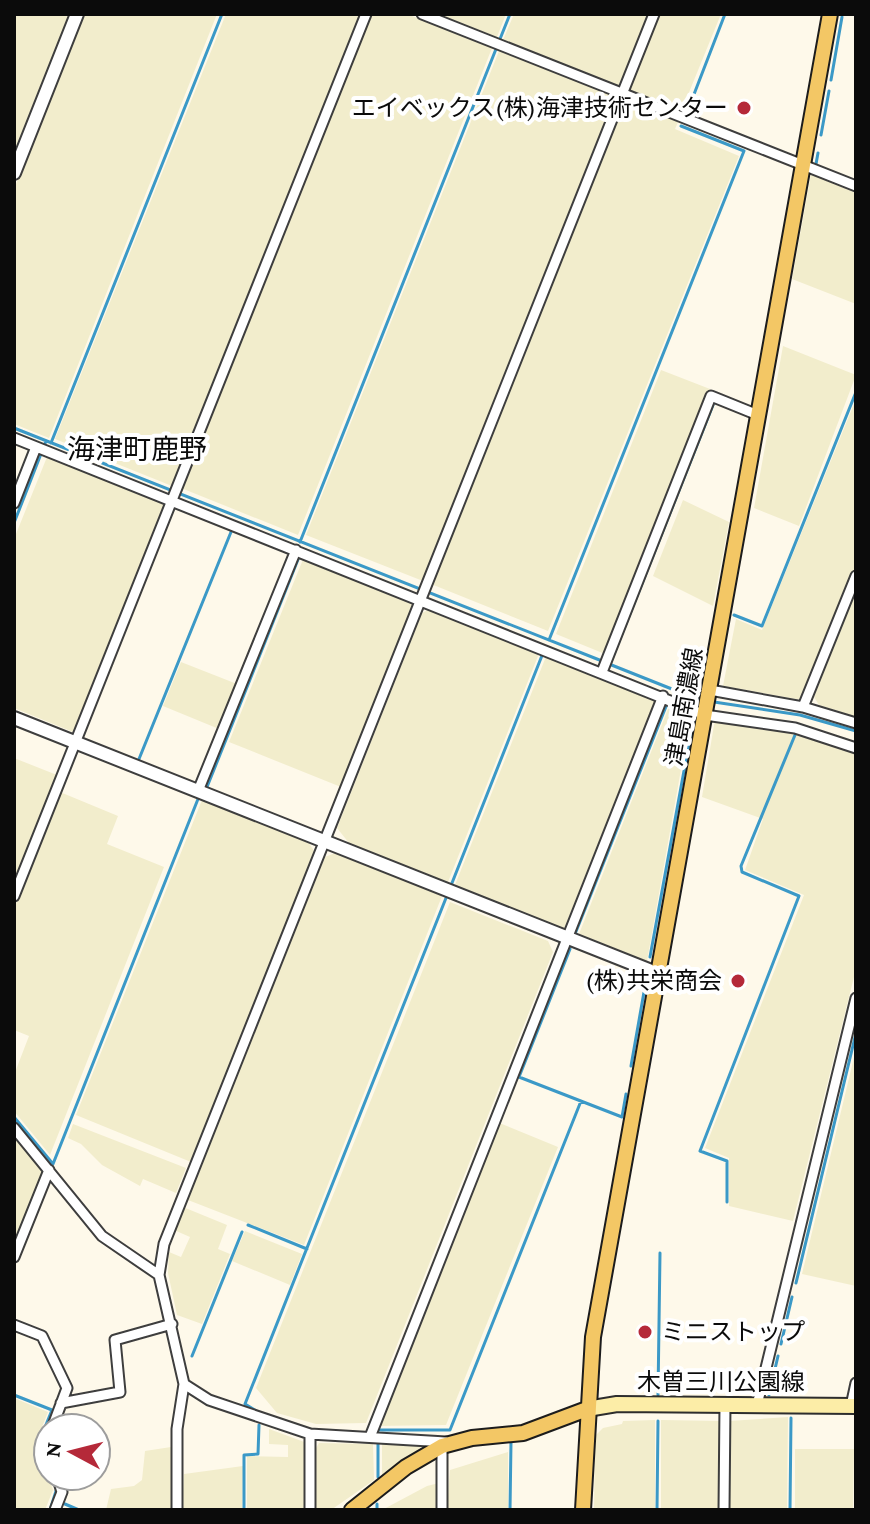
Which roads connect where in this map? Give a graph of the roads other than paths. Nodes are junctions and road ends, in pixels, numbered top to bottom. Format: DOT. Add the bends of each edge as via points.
graph roads {
  1 [pos="77,14"];
  2 [pos="366,14"];
  3 [pos="422,14"];
  4 [pos="654,14"];
  5 [pos="830,14"];
  6 [pos="622,94"];
  7 [pos="803,165"];
  8 [pos="14,173"];
  9 [pos="856,186"];
  10 [pos="758,415"];
  11 [pos="14,438"];
  12 [pos="41,448"];
  13 [pos="173,495"];
  14 [pos="14,503"];
  15 [pos="296,550"];
  16 [pos="856,576"];
  17 [pos="423,594"];
  18 [pos="603,671"];
  19 [pos="663,696"];
  20 [pos="707,703"];
  21 [pos="803,707"];
  22 [pos="14,718"];
  23 [pos="856,723"];
  24 [pos="75,742"];
  25 [pos="856,748"];
  26 [pos="198,791"];
  27 [pos="324,841"];
  28 [pos="14,896"];
  29 [pos="566,938"];
  30 [pos="659,974"];
  31 [pos="856,998"];
  32 [pos="14,1128"];
  33 [pos="49,1170"];
  34 [pos="14,1257"];
  35 [pos="159,1275"];
  36 [pos="172,1324"];
  37 [pos="14,1325"];
  38 [pos="856,1383"];
  39 [pos="184,1384"];
  40 [pos="61,1403"];
  41 [pos="725,1404"];
  42 [pos="757,1405"];
  43 [pos="853,1406"];
  44 [pos="587,1409"];
  45 [pos="58,1412"];
  46 [pos="310,1434"];
  47 [pos="370,1437"];
  48 [pos="447,1444"];
  49 [pos="177,1510"];
  50 [pos="310,1510"];
  51 [pos="352,1510"];
  52 [pos="442,1510"];
  53 [pos="583,1510"];
  54 [pos="724,1510"];
  1 -- 8 [label="street"];
  2 -- 13 [label="street"];
  3 -- 6 [label="street"];
  4 -- 6 [label="street"];
  5 -- 7 [label="main road, 津島南濃線"];
  6 -- 7 [label="street"];
  6 -- 17 [label="street"];
  7 -- 9 [label="street"];
  7 -- 10 [label="main road, 津島南濃線"];
  10 -- 18 [label="street" via="711,396"];
  10 -- 20 [label="main road, 津島南濃線"];
  11 -- 12 [label="street"];
  12 -- 13 [label="street"];
  12 -- 14 [label="street"];
  13 -- 15 [label="street"];
  13 -- 24 [label="street"];
  15 -- 17 [label="street"];
  15 -- 26 [label="street"];
  16 -- 21 [label="street"];
  17 -- 18 [label="street"];
  17 -- 27 [label="street"];
  18 -- 19 [label="street"];
  19 -- 20 [label="street"];
  19 -- 29 [label="street"];
  20 -- 21 [label="street"];
  20 -- 25 [label="street"];
  20 -- 30 [label="main road, 津島南濃線"];
  21 -- 23 [label="street"];
  22 -- 24 [label="street"];
  24 -- 26 [label="street"];
  24 -- 28 [label="street"];
  26 -- 27 [label="street"];
  27 -- 29 [label="street"];
  27 -- 35 [label="street" via="175,1215"];
  29 -- 30 [label="street"];
  29 -- 47 [label="street"];
  30 -- 44 [label="main road, 津島南濃線" via="593,1340"];
  31 -- 42 [label="street"];
  32 -- 33 [label="street"];
  33 -- 34 [label="street"];
  33 -- 35 [label="street" via="102,1236"];
  35 -- 36 [label="street"];
  36 -- 39 [label="street"];
  36 -- 40 [label="street" via="115,1340 120,1392"];
  37 -- 40 [label="street" via="42,1336 67,1388"];
  38 -- 43 [label="street"];
  39 -- 46 [label="street" via="209,1400"];
  39 -- 49 [label="street" via="177,1429"];
  40 -- 45 [label="street"];
  41 -- 42 [label="main road, 木曽三川公園線"];
  41 -- 44 [label="main road, 木曽三川公園線"];
  41 -- 54 [label="street"];
  42 -- 43 [label="main road, 木曽三川公園線"];
  44 -- 48 [label="main road" via="523,1433"];
  44 -- 53 [label="main road, 津島南濃線"];
  46 -- 47 [label="street"];
  46 -- 50 [label="street"];
  47 -- 48 [label="street"];
  48 -- 51 [label="main road" via="406,1467"];
  48 -- 52 [label="street"];
}
